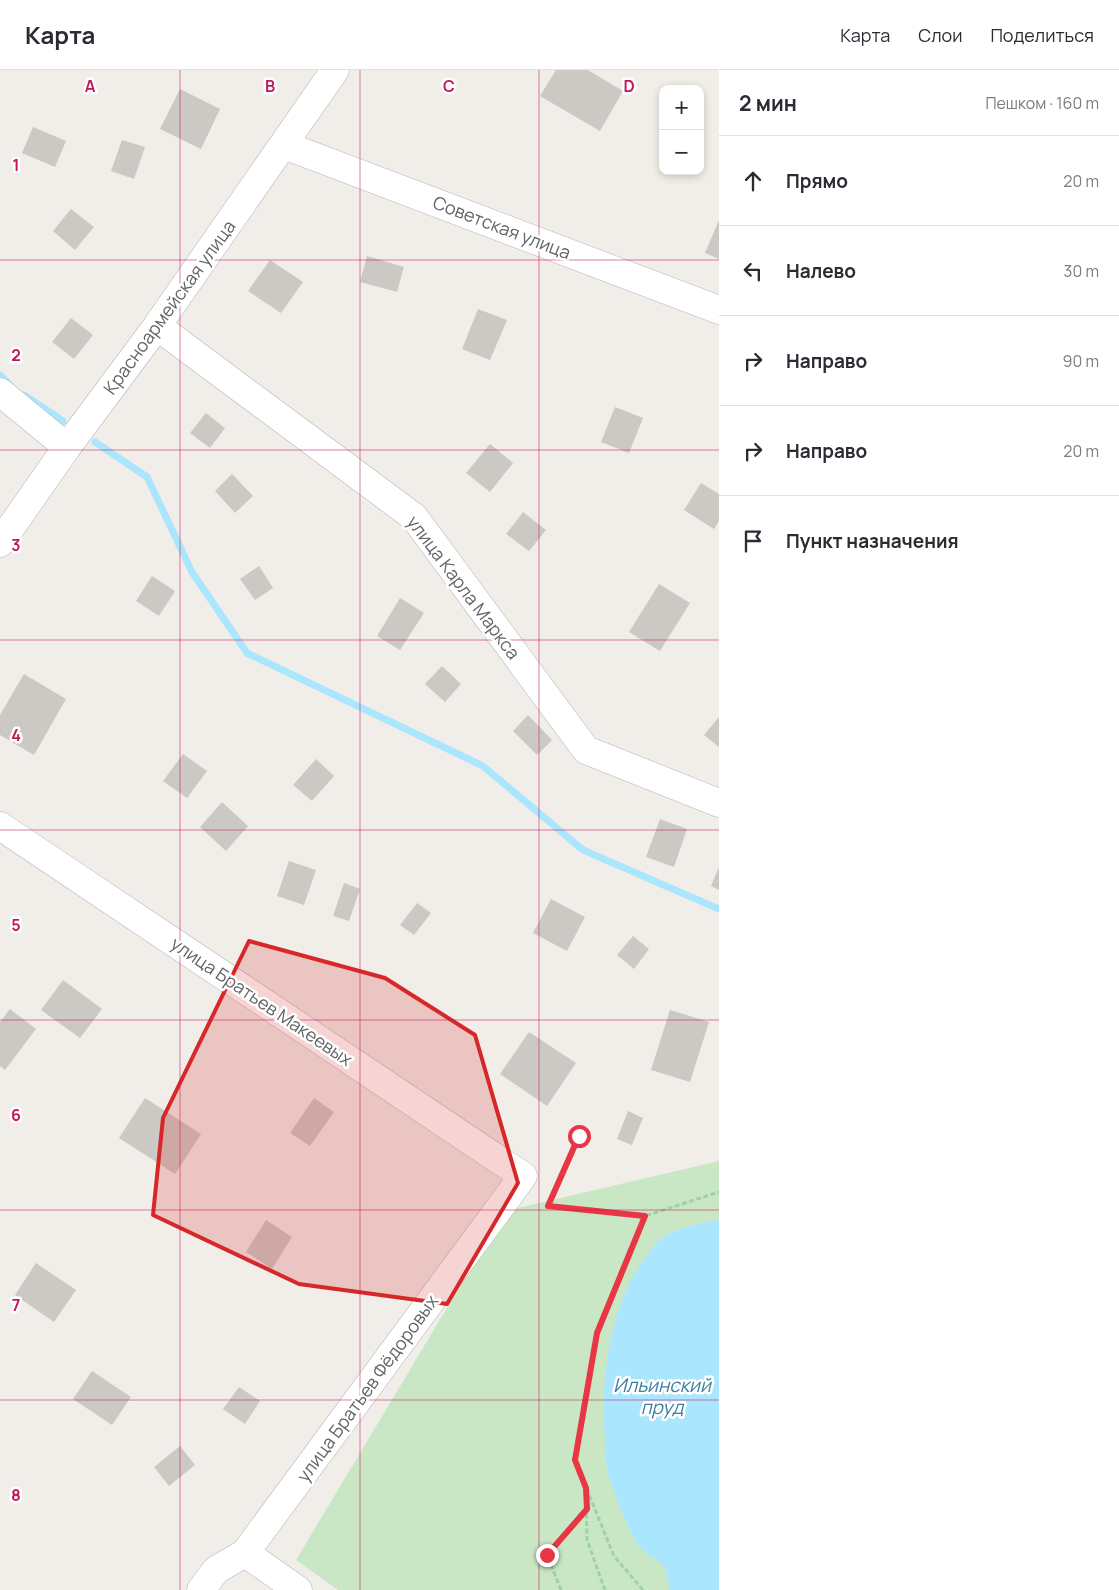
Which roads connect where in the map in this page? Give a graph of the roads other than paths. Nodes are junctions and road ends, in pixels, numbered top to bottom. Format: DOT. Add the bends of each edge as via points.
graph roads {
  1 [pos="335,70"];
  2 [pos="284,145"];
  3 [pos="719,310"];
  4 [pos="157,326"];
  5 [pos="0,392"];
  6 [pos="67,448"];
  7 [pos="0,543"];
  8 [pos="719,803"];
  9 [pos="0,826"];
  10 [pos="523,1176"];
  11 [pos="245,1553"];
  12 [pos="202,1590"];
  13 [pos="298,1590"];
  1 -- 2 [label="street, Красноармейская улица"];
  2 -- 3 [label="street, Советская улица"];
  2 -- 4 [label="street, Красноармейская улица"];
  4 -- 6 [label="street, Красноармейская улица"];
  4 -- 8 [label="street, улица Карла Маркса" via="414,517 586,750"];
  5 -- 6 [label="street"];
  6 -- 7 [label="street, Красноармейская улица"];
  9 -- 10 [label="street, улица Братьев Макеевых"];
  10 -- 11 [label="street, улица Братьев Фёдоровых"];
  11 -- 12 [label="street, улица Братьев Фёдоровых" via="216,1570"];
  11 -- 13 [label="street"];
}
